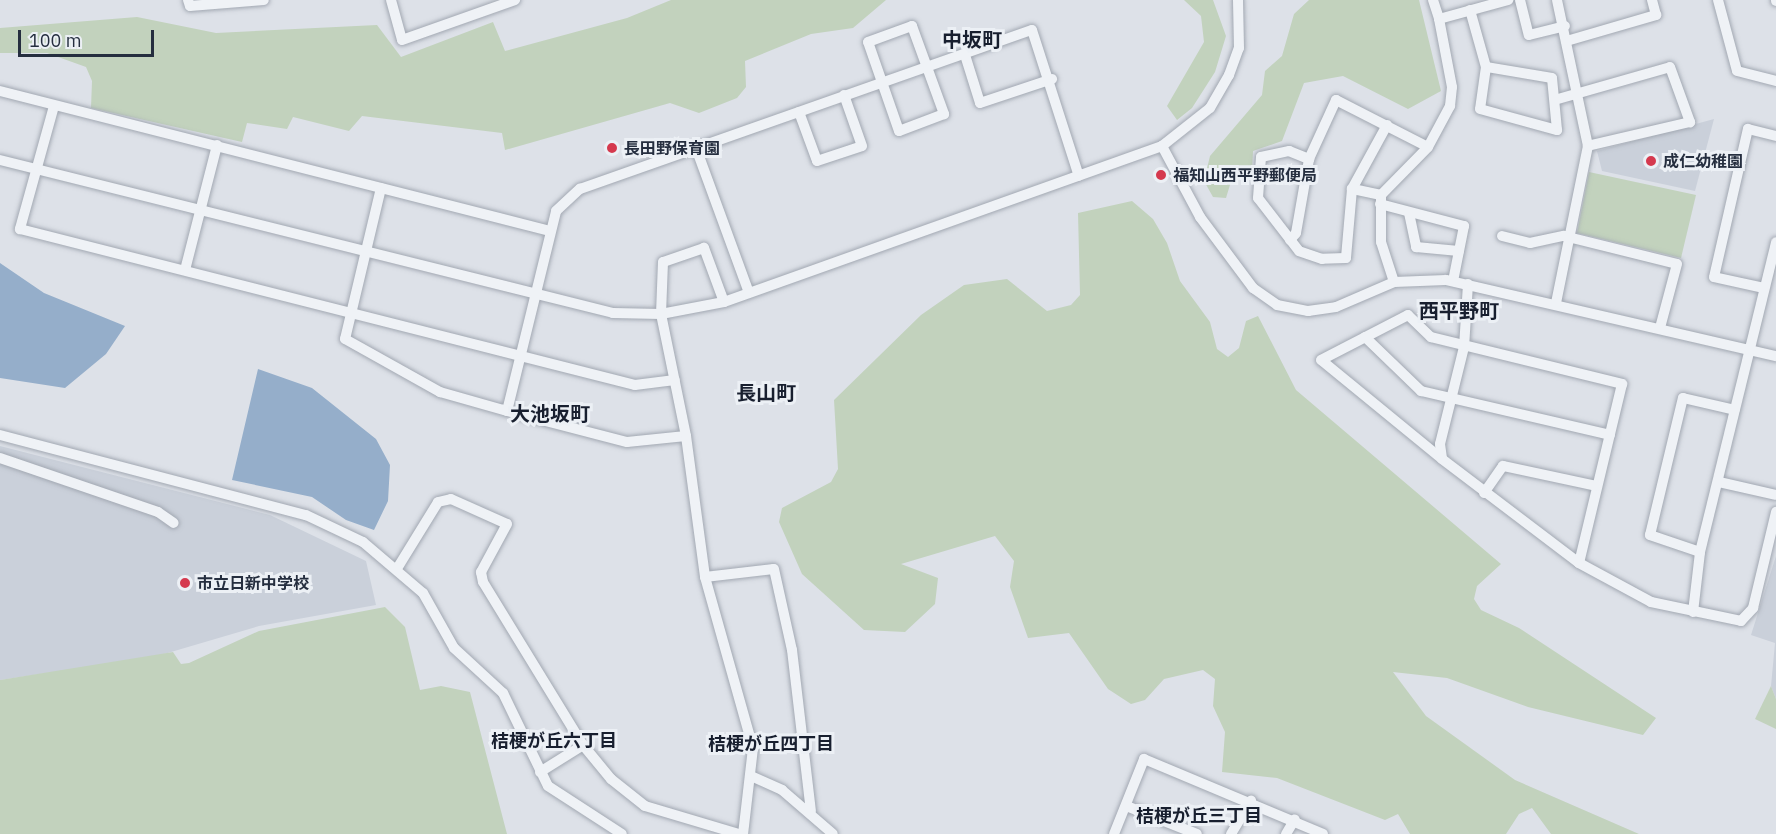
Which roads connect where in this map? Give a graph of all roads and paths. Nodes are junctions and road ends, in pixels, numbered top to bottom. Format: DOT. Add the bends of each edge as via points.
graph roads {
  1 [pos="188,0"];
  2 [pos="264,0"];
  3 [pos="391,0"];
  4 [pos="1238,0"];
  5 [pos="1434,0"];
  6 [pos="1508,0"];
  7 [pos="1520,0"];
  8 [pos="1557,0"];
  9 [pos="1652,0"];
  10 [pos="1718,0"];
  11 [pos="509,1"];
  12 [pos="1470,10"];
  13 [pos="1439,19"];
  14 [pos="1566,26"];
  15 [pos="1570,40"];
  16 [pos="965,55"];
  17 [pos="928,67"];
  18 [pos="1486,67"];
  19 [pos="1052,79"];
  20 [pos="1776,81"];
  21 [pos="881,83"];
  22 [pos="0,91"];
  23 [pos="1580,93"];
  24 [pos="844,95"];
  25 [pos="1558,99"];
  26 [pos="54,106"];
  27 [pos="799,112"];
  28 [pos="1387,125"];
  29 [pos="1776,136"];
  30 [pos="217,145"];
  31 [pos="1162,146"];
  32 [pos="1588,146"];
  33 [pos="1428,147"];
  34 [pos="696,148"];
  35 [pos="1309,159"];
  36 [pos="0,160"];
  37 [pos="34,168"];
  38 [pos="1079,176"];
  39 [pos="381,188"];
  40 [pos="1352,189"];
  41 [pos="1380,200"];
  42 [pos="204,209"];
  43 [pos="1409,213"];
  44 [pos="550,231"];
  45 [pos="1502,236"];
  46 [pos="1571,239"];
  47 [pos="1290,240"];
  48 [pos="1776,242"];
  49 [pos="367,251"];
  50 [pos="1459,251"];
  51 [pos="185,270"];
  52 [pos="1453,281"];
  53 [pos="1394,282"];
  54 [pos="1468,284"];
  55 [pos="1764,288"];
  56 [pos="749,293"];
  57 [pos="537,294"];
  58 [pos="724,302"];
  59 [pos="1556,303"];
  60 [pos="351,312"];
  61 [pos="661,314"];
  62 [pos="1660,328"];
  63 [pos="1365,337"];
  64 [pos="1464,347"];
  65 [pos="1750,350"];
  66 [pos="520,355"];
  67 [pos="1776,356"];
  68 [pos="675,380"];
  69 [pos="1449,399"];
  70 [pos="1735,410"];
  71 [pos="507,411"];
  72 [pos="0,435"];
  73 [pos="1610,435"];
  74 [pos="686,436"];
  75 [pos="0,458"];
  76 [pos="1442,459"];
  77 [pos="1719,482"];
  78 [pos="1596,486"];
  79 [pos="1484,493"];
  80 [pos="1776,495"];
  81 [pos="1776,512"];
  82 [pos="174,524"];
  83 [pos="1700,552"];
  84 [pos="1579,563"];
  85 [pos="398,567"];
  86 [pos="705,577"];
  87 [pos="1693,612"];
  88 [pos="583,745"];
  89 [pos="540,772"];
  90 [pos="751,776"];
  91 [pos="1251,801"];
  92 [pos="1128,807"];
  93 [pos="811,811"];
  94 [pos="1295,819"];
  95 [pos="622,834"];
  96 [pos="741,834"];
  97 [pos="833,834"];
  98 [pos="1114,834"];
  99 [pos="1197,834"];
  100 [pos="1231,834"];
  101 [pos="1286,834"];
  102 [pos="1323,834"];
  1 -- 2 [label="street" via="190,6"];
  3 -- 11 [label="street" via="402,40"];
  4 -- 31 [label="street" via="1239,48 1229,75 1210,108"];
  5 -- 13 [label="street"];
  6 -- 12 [label="street"];
  7 -- 14 [label="street" via="1529,35"];
  8 -- 14 [label="street"];
  9 -- 15 [label="street" via="1656,15"];
  10 -- 20 [label="street" via="1737,71"];
  12 -- 13 [label="street"];
  12 -- 18 [label="street"];
  13 -- 33 [label="street" via="1452,87 1442,126"];
  14 -- 15 [label="street"];
  15 -- 23 [label="street"];
  16 -- 17 [label="street"];
  16 -- 19 [label="street" via="1032,30"];
  16 -- 19 [label="street" via="980,103"];
  17 -- 21 [label="street"];
  17 -- 21 [label="street" via="912,26 868,42"];
  17 -- 21 [label="street" via="944,114 898,131"];
  18 -- 25 [label="street" via="1552,78"];
  18 -- 25 [label="street" via="1480,109 1557,129"];
  19 -- 38 [label="street"];
  21 -- 24 [label="street"];
  22 -- 26 [label="street"];
  23 -- 25 [label="street"];
  23 -- 32 [label="street"];
  23 -- 32 [label="street" via="1670,67 1690,122"];
  24 -- 27 [label="street"];
  24 -- 27 [label="street" via="862,146 818,161"];
  26 -- 30 [label="street"];
  26 -- 37 [label="street"];
  27 -- 34 [label="street"];
  28 -- 33 [label="street"];
  28 -- 35 [label="street" via="1336,100"];
  28 -- 40 [label="street"];
  29 -- 55 [label="street" via="1748,129 1714,277"];
  30 -- 39 [label="street"];
  30 -- 42 [label="street"];
  31 -- 38 [label="street"];
  31 -- 53 [label="street" via="1211,233 1253,288 1277,305 1308,311 1336,307"];
  32 -- 46 [label="street"];
  33 -- 41 [label="street"];
  34 -- 44 [label="street" via="580,189 556,211"];
  34 -- 56 [label="street"];
  35 -- 47 [label="street" via="1296,233"];
  35 -- 47 [label="street" via="1289,151 1261,157 1258,198"];
  36 -- 37 [label="street"];
  37 -- 42 [label="street"];
  37 -- 51 [label="street" via="20,229"];
  38 -- 56 [label="street"];
  39 -- 44 [label="street"];
  39 -- 49 [label="street"];
  40 -- 41 [label="street"];
  40 -- 47 [label="street" via="1346,258 1322,259 1299,251"];
  41 -- 43 [label="street"];
  41 -- 53 [label="street" via="1381,242"];
  42 -- 49 [label="street"];
  42 -- 51 [label="street"];
  43 -- 50 [label="street" via="1416,247"];
  43 -- 50 [label="street" via="1464,226"];
  44 -- 57 [label="street"];
  45 -- 46 [label="street" via="1530,243"];
  46 -- 59 [label="street"];
  46 -- 62 [label="street" via="1677,264"];
  48 -- 55 [label="street"];
  49 -- 57 [label="street"];
  49 -- 60 [label="street"];
  50 -- 52 [label="street"];
  51 -- 60 [label="street"];
  52 -- 53 [label="street"];
  52 -- 54 [label="street"];
  54 -- 59 [label="street"];
  54 -- 64 [label="street"];
  55 -- 65 [label="street"];
  56 -- 58 [label="street"];
  57 -- 61 [label="street" via="614,313"];
  57 -- 66 [label="street"];
  58 -- 61 [label="street"];
  58 -- 61 [label="street" via="704,248 663,262"];
  59 -- 62 [label="street"];
  60 -- 66 [label="street"];
  60 -- 71 [label="street" via="345,339 440,392"];
  61 -- 68 [label="street"];
  62 -- 65 [label="street"];
  63 -- 64 [label="street" via="1408,315 1431,337"];
  63 -- 69 [label="street" via="1421,391"];
  63 -- 76 [label="street" via="1321,360"];
  64 -- 69 [label="street"];
  64 -- 73 [label="street" via="1622,384"];
  65 -- 67 [label="street"];
  65 -- 70 [label="street"];
  66 -- 68 [label="street" via="635,385"];
  66 -- 71 [label="street"];
  68 -- 74 [label="street"];
  69 -- 73 [label="street"];
  69 -- 76 [label="street"];
  70 -- 77 [label="street"];
  70 -- 83 [label="street" via="1683,398 1650,535"];
  71 -- 74 [label="street" via="627,442"];
  72 -- 85 [label="street" via="306,515 363,542"];
  73 -- 78 [label="street"];
  74 -- 86 [label="street"];
  75 -- 82 [label="street" via="158,512"];
  76 -- 79 [label="street"];
  77 -- 80 [label="street"];
  77 -- 83 [label="street"];
  78 -- 79 [label="street" via="1503,466"];
  78 -- 84 [label="street"];
  79 -- 84 [label="street"];
  81 -- 87 [label="street" via="1748,616 1741,621"];
  83 -- 87 [label="street"];
  84 -- 87 [label="street" via="1626,593"];
  85 -- 88 [label="street" via="438,502 452,499 507,524 481,572 483,582"];
  85 -- 89 [label="street" via="423,593 454,648 503,693"];
  86 -- 90 [label="street" via="747,718"];
  86 -- 93 [label="street" via="774,569 792,650"];
  88 -- 89 [label="street"];
  88 -- 96 [label="street" via="611,779 645,806"];
  89 -- 95 [label="street" via="557,796"];
  90 -- 93 [label="street"];
  90 -- 96 [label="street"];
  91 -- 92 [label="street" via="1144,759"];
  91 -- 94 [label="street"];
  91 -- 100 [label="street"];
  92 -- 98 [label="street"];
  92 -- 99 [label="street"];
  93 -- 97 [label="street"];
  94 -- 101 [label="street"];
  94 -- 102 [label="street"];
}
